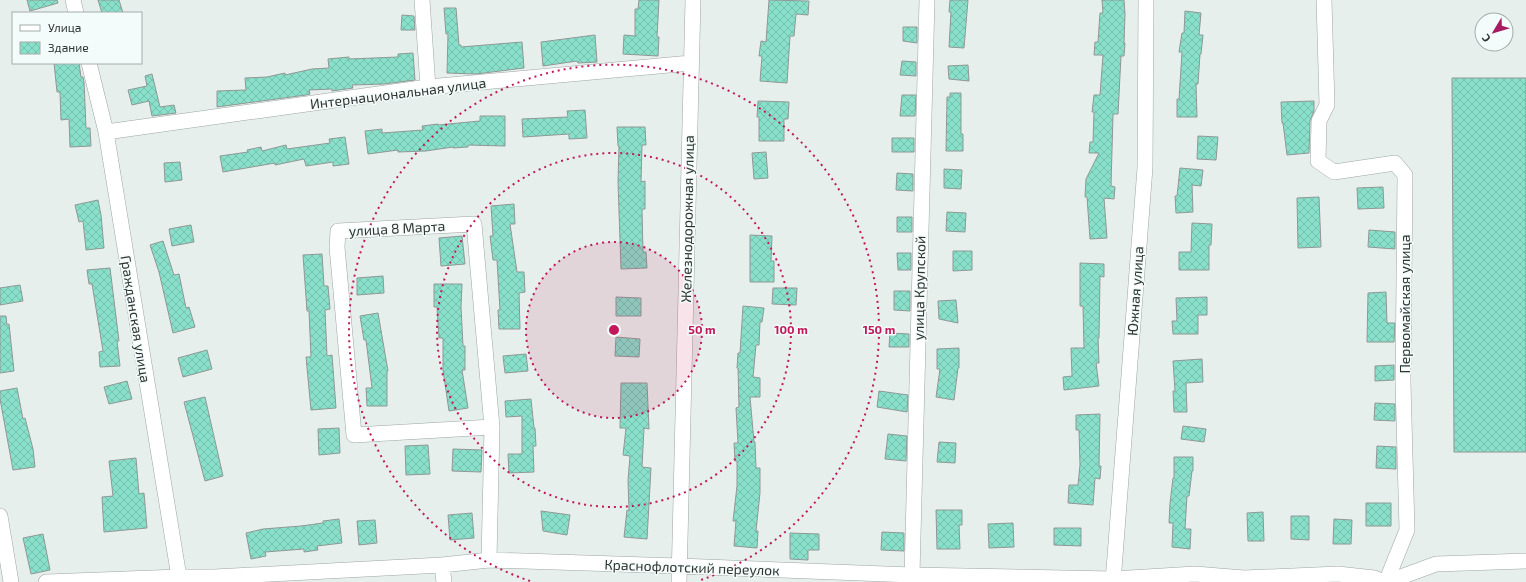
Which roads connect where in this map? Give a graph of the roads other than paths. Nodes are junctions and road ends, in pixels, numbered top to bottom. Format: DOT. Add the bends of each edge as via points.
graph roads {
  1 [pos="73,0"];
  2 [pos="422,0"];
  3 [pos="693,0"];
  4 [pos="927,0"];
  5 [pos="1146,0"];
  6 [pos="1324,0"];
  7 [pos="76,12"];
  8 [pos="691,63"];
  9 [pos="89,64"];
  10 [pos="428,87"];
  11 [pos="106,132"];
  12 [pos="492,427"];
  13 [pos="0,516"];
  14 [pos="489,560"];
  15 [pos="1526,561"];
  16 [pos="442,565"];
  17 [pos="679,566"];
  18 [pos="912,576"];
  19 [pos="179,577"];
  20 [pos="215,580"];
  21 [pos="1113,580"];
  22 [pos="11,582"];
  23 [pos="46,582"];
  24 [pos="444,582"];
  25 [pos="679,582"];
  26 [pos="1386,582"];
  1 -- 7 [label="street"];
  2 -- 10 [label="street"];
  3 -- 8 [label="street, Железнодорожная улица"];
  4 -- 18 [label="street, улица Крупской"];
  5 -- 21 [label="street, Южная улица" via="1145,168"];
  6 -- 26 [label="street, Первомайская улица" via="1327,105 1319,121 1318,161 1334,172 1395,163 1404,175 1403,383 1407,530"];
  8 -- 10 [label="street, Интернациональная улица"];
  8 -- 17 [label="street, Железнодорожная улица"];
  9 -- 11 [label="street, Гражданская улица"];
  10 -- 11 [label="street, Интернациональная улица"];
  11 -- 19 [label="street, Гражданская улица"];
  12 -- 12 [label="street, улица 8 Марта" via="354,435 337,246 338,231 474,224"];
  12 -- 14 [label="street, улица 8 Марта"];
  13 -- 22 [label="street"];
  14 -- 16 [label="street, Краснофлотский переулок"];
  14 -- 17 [label="street, Краснофлотский переулок"];
  15 -- 26 [label="street" via="1436,564"];
  16 -- 20 [label="street, Краснофлотский переулок"];
  16 -- 24 [label="street"];
  17 -- 18 [label="street, Краснофлотский переулок"];
  17 -- 25 [label="street, Железнодорожная улица"];
  18 -- 21 [label="street, Краснофлотский переулок"];
  19 -- 20 [label="street, Краснофлотский переулок"];
  19 -- 23 [label="street, Краснофлотский переулок"];
  21 -- 26 [label="street, Краснофлотский переулок" via="1195,574 1244,578 1338,574"];
}
